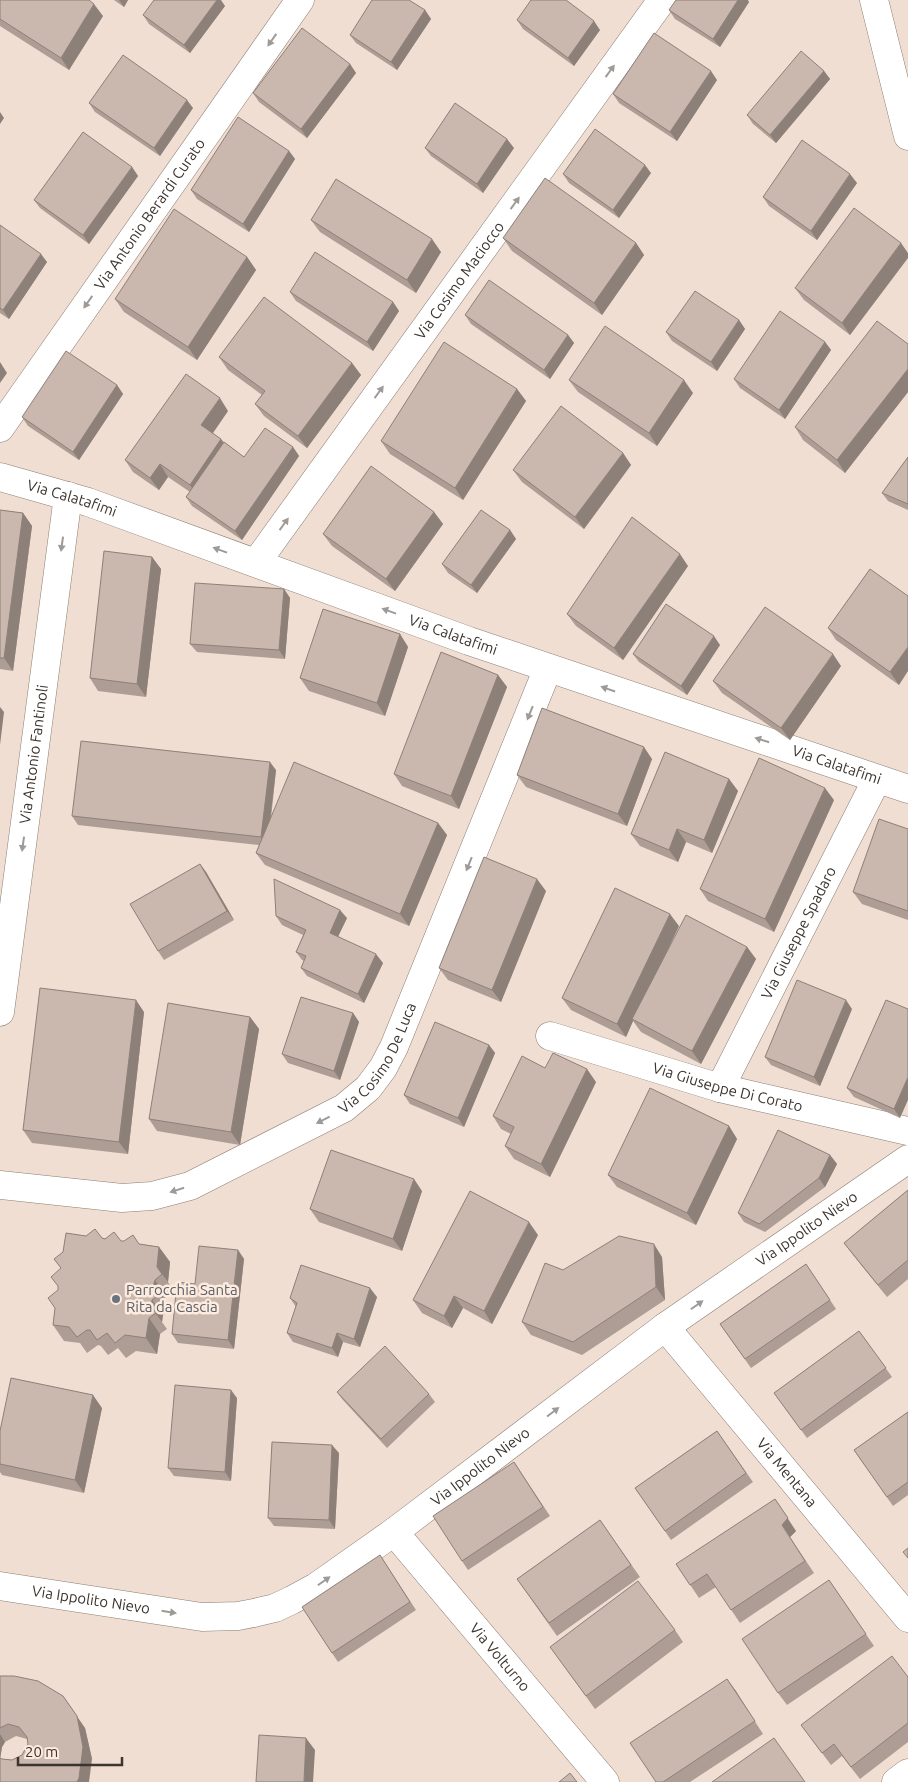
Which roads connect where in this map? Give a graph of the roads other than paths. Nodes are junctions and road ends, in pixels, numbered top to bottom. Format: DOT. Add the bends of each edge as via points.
graph roads {
  1 [pos="300,0"];
  2 [pos="662,0"];
  3 [pos="874,0"];
  4 [pos="908,136"];
  5 [pos="0,428"];
  6 [pos="0,477"];
  7 [pos="68,496"];
  8 [pos="256,563"];
  9 [pos="548,668"];
  10 [pos="877,779"];
  11 [pos="908,789"];
  12 [pos="9,881"];
  13 [pos="0,1012"];
  14 [pos="550,1036"];
  15 [pos="720,1088"];
  16 [pos="908,1131"];
  17 [pos="908,1159"];
  18 [pos="0,1185"];
  19 [pos="665,1327"];
  20 [pos="394,1532"];
  21 [pos="0,1586"];
  22 [pos="908,1618"];
  23 [pos="908,1773"];
  24 [pos="605,1782"];
  25 [pos="896,1782"];
  1 -- 5 [label="street, Via Antonio Berardi Curato, one-way"];
  8 -- 2 [label="street, Via Cosimo Maciocco, one-way"];
  3 -- 4 [label="street"];
  6 -- 7 [label="street, Via Calatafimi"];
  8 -- 7 [label="street, Via Calatafimi, one-way"];
  7 -- 12 [label="street, Via Antonio Fantinoli, one-way"];
  9 -- 8 [label="street, Via Calatafimi, one-way"];
  10 -- 9 [label="street, Via Calatafimi, one-way"];
  9 -- 18 [label="street, Via Cosimo De Luca, one-way" via="394,1047 364,1092 331,1115 203,1180 168,1193 122,1198"];
  10 -- 11 [label="street, Via Calatafimi"];
  10 -- 15 [label="street, Via Giuseppe Spadaro"];
  12 -- 13 [label="street, Via Antonio Fantinoli"];
  14 -- 15 [label="street, Via Giuseppe Di Corato"];
  15 -- 16 [label="street, Via Giuseppe Di Corato"];
  19 -- 17 [label="street, Via Ippolito Nievo, one-way"];
  20 -- 19 [label="street, Via Ippolito Nievo, one-way"];
  19 -- 22 [label="street, Via Mentana"];
  21 -- 20 [label="street, Via Ippolito Nievo, one-way" via="202,1617 238,1616 275,1608 305,1594"];
  20 -- 24 [label="street, Via Volturno"];
  23 -- 25 [label="street"];
}
